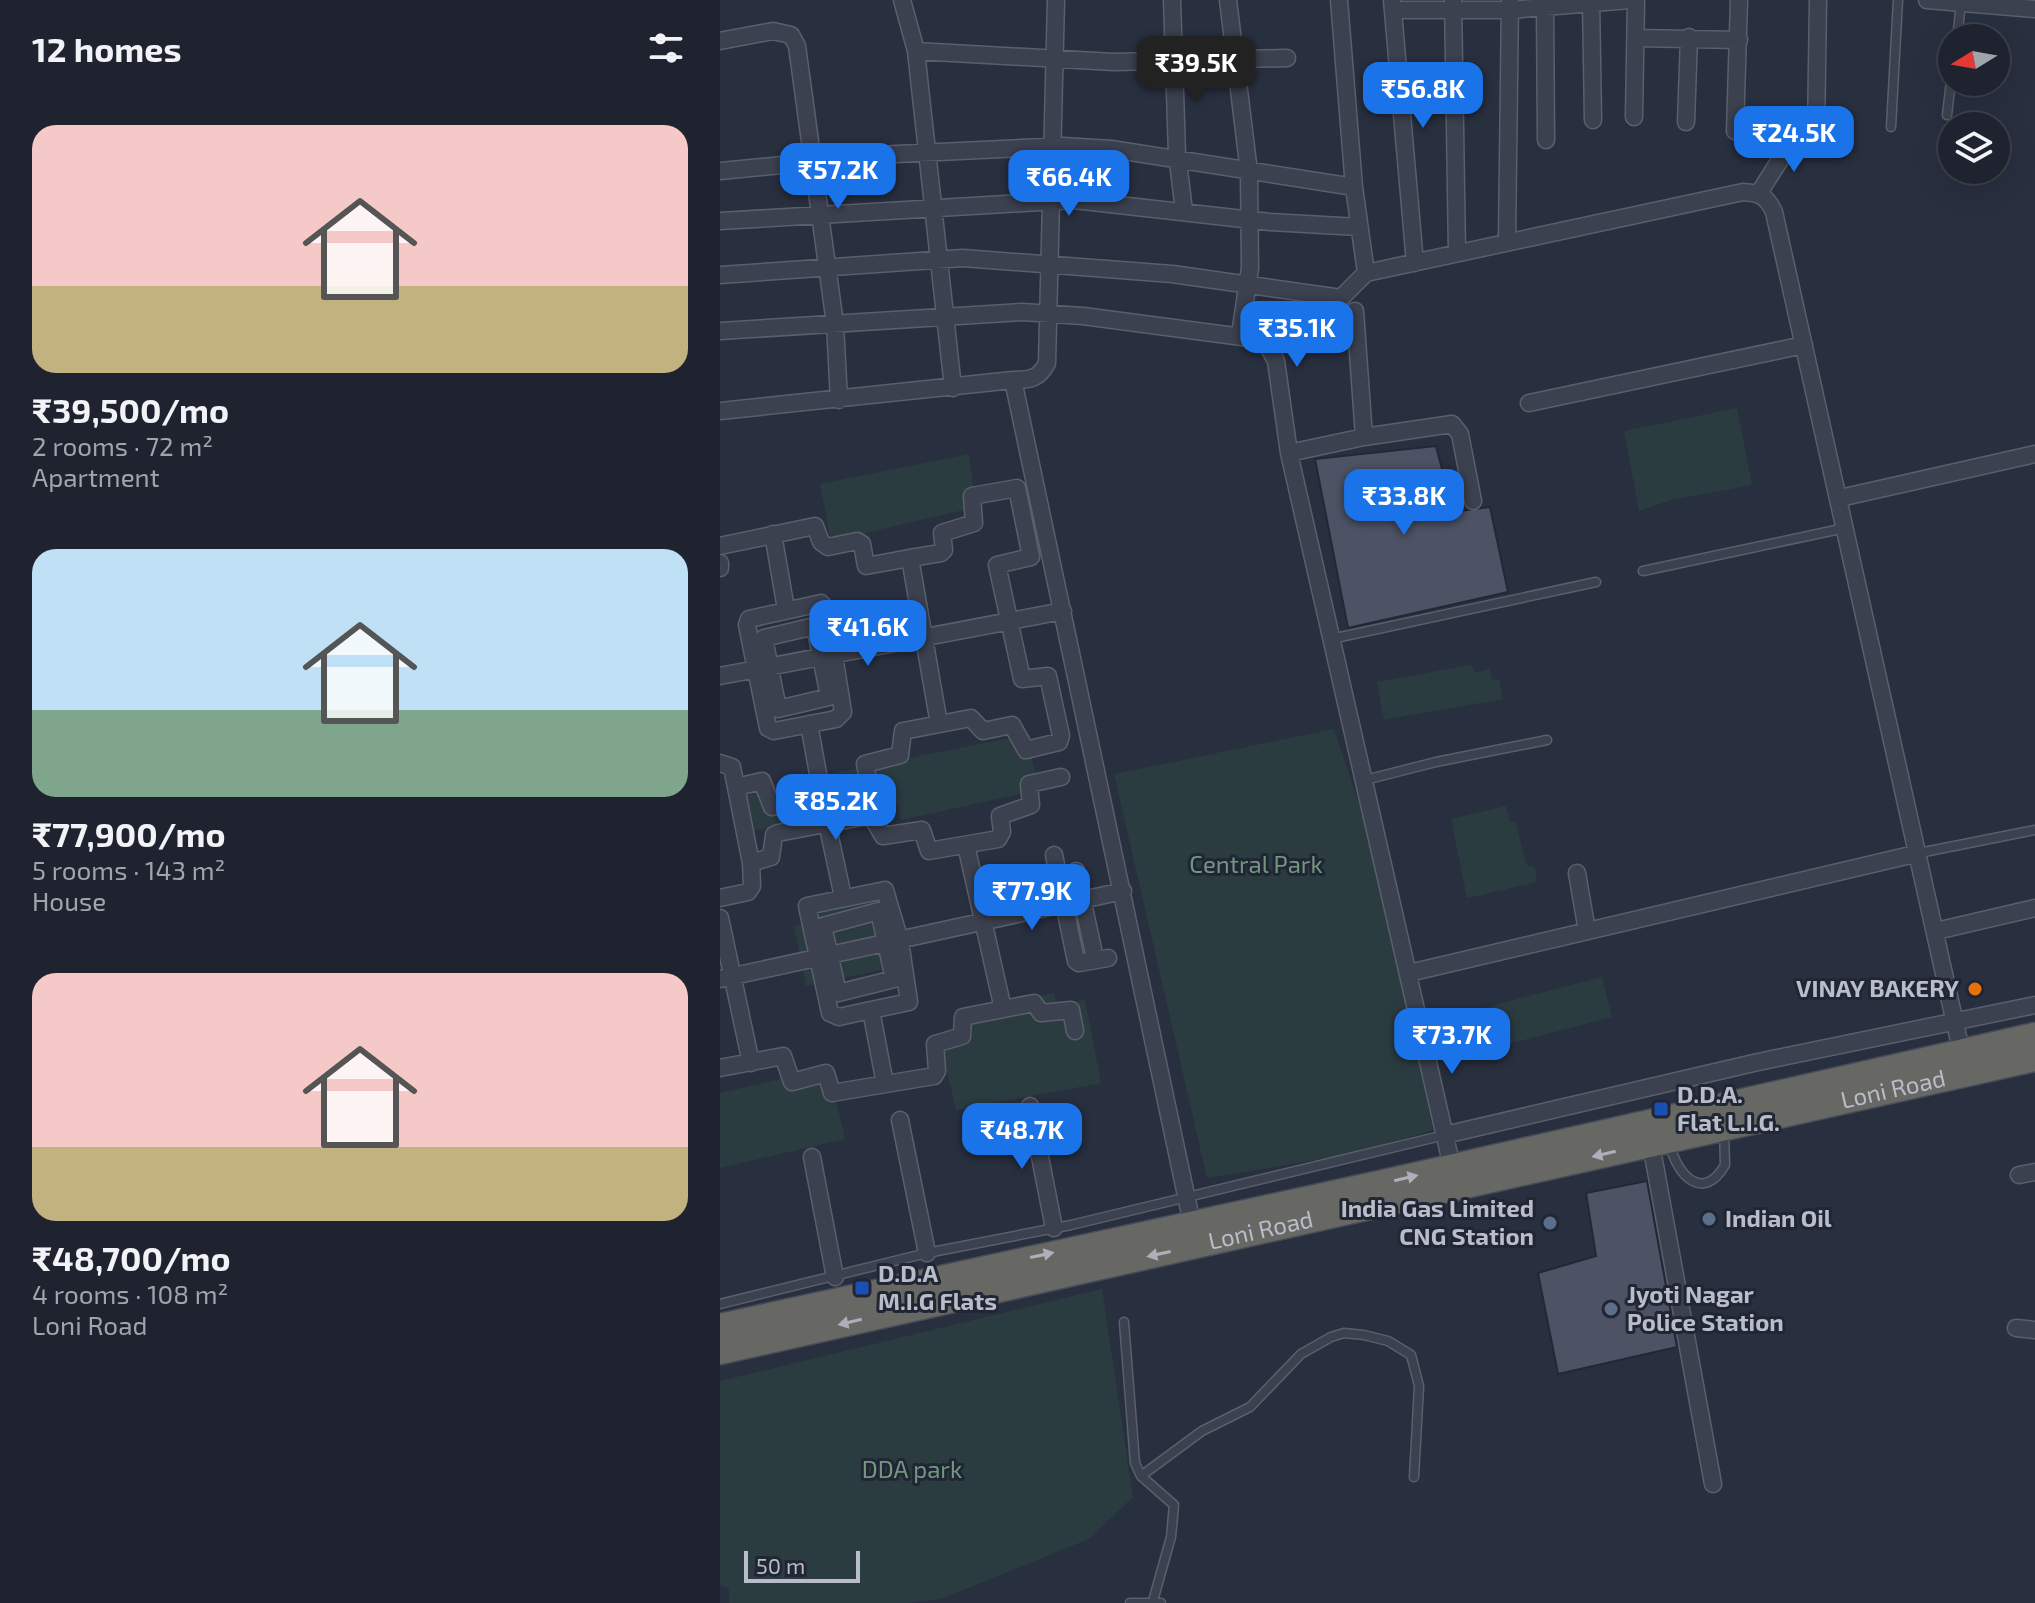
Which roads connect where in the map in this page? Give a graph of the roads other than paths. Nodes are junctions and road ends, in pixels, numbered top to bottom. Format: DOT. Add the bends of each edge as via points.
graph roads {
  1 [pos="902,0"];
  2 [pos="1056,0"];
  3 [pos="1172,0"];
  4 [pos="1228,0"];
  5 [pos="1339,0"];
  6 [pos="1633,0"];
  7 [pos="1739,0"];
  8 [pos="1818,0"];
  9 [pos="1898,0"];
  10 [pos="1927,0"];
  11 [pos="1592,2"];
  12 [pos="1961,2"];
  13 [pos="1392,5"];
  14 [pos="1453,5"];
  15 [pos="1510,5"];
  16 [pos="2025,5"];
  17 [pos="1545,6"];
  18 [pos="1959,24"];
  19 [pos="1689,37"];
  20 [pos="1637,38"];
  21 [pos="1739,40"];
  22 [pos="720,41"];
  23 [pos="916,51"];
  24 [pos="1053,58"];
  25 [pos="1287,58"];
  26 [pos="1234,60"];
  27 [pos="1175,62"];
  28 [pos="1634,117"];
  29 [pos="1593,120"];
  30 [pos="1686,122"];
  31 [pos="1891,127"];
  32 [pos="1797,133"];
  33 [pos="1546,140"];
  34 [pos="1050,146"];
  35 [pos="928,152"];
  36 [pos="1177,160"];
  37 [pos="813,162"];
  38 [pos="720,171"];
  39 [pos="1249,172"];
  40 [pos="1354,187"];
  41 [pos="1759,193"];
  42 [pos="1049,202"];
  43 [pos="931,207"];
  44 [pos="1184,211"];
  45 [pos="819,214"];
  46 [pos="1250,219"];
  47 [pos="720,221"];
  48 [pos="1359,227"];
  49 [pos="1507,241"];
  50 [pos="1457,253"];
  51 [pos="940,259"];
  52 [pos="1415,263"];
  53 [pos="1049,264"];
  54 [pos="827,266"];
  55 [pos="1366,273"];
  56 [pos="720,275"];
  57 [pos="1246,283"];
  58 [pos="1355,311"];
  59 [pos="945,314"];
  60 [pos="1047,314"];
  61 [pos="835,324"];
  62 [pos="720,331"];
  63 [pos="1240,334"];
  64 [pos="1804,345"];
  65 [pos="1013,380"];
  66 [pos="953,388"];
  67 [pos="839,400"];
  68 [pos="1529,403"];
  69 [pos="720,411"];
  70 [pos="1364,437"];
  71 [pos="1289,453"];
  72 [pos="2035,454"];
  73 [pos="1840,498"];
  74 [pos="1473,501"];
  75 [pos="1845,528"];
  76 [pos="773,534"];
  77 [pos="720,546"];
  78 [pos="910,558"];
  79 [pos="1643,571"];
  80 [pos="1596,582"];
  81 [pos="786,609"];
  82 [pos="1063,611"];
  83 [pos="1009,621"];
  84 [pos="924,637"];
  85 [pos="1331,639"];
  86 [pos="829,656"];
  87 [pos="763,668"];
  88 [pos="720,676"];
  89 [pos="809,724"];
  90 [pos="939,724"];
  91 [pos="1547,740"];
  92 [pos="720,763"];
  93 [pos="1061,777"];
  94 [pos="1365,780"];
  95 [pos="736,787"];
  96 [pos="822,796"];
  97 [pos="827,823"];
  98 [pos="2035,830"];
  99 [pos="966,845"];
  100 [pos="1919,853"];
  101 [pos="1054,855"];
  102 [pos="751,863"];
  103 [pos="1076,871"];
  104 [pos="1577,873"];
  105 [pos="1123,891"];
  106 [pos="843,897"];
  107 [pos="720,898"];
  108 [pos="1082,900"];
  109 [pos="1065,904"];
  110 [pos="2035,908"];
  111 [pos="720,918"];
  112 [pos="983,923"];
  113 [pos="1587,931"];
  114 [pos="1936,931"];
  115 [pos="894,942"];
  116 [pos="822,958"];
  117 [pos="1409,973"];
  118 [pos="726,978"];
  119 [pos="2035,1005"];
  120 [pos="1003,1009"];
  121 [pos="871,1010"];
  122 [pos="1956,1021"];
  123 [pos="1075,1031"];
  124 [pos="2035,1036"];
  125 [pos="2035,1058"];
  126 [pos="1964,1062"];
  127 [pos="751,1063"];
  128 [pos="720,1068"];
  129 [pos="885,1084"];
  130 [pos="1030,1106"];
  131 [pos="1722,1117"];
  132 [pos="900,1120"];
  133 [pos="1445,1135"];
  134 [pos="1660,1142"];
  135 [pos="812,1157"];
  136 [pos="1454,1178"];
  137 [pos="1192,1222"];
  138 [pos="1054,1228"];
  139 [pos="927,1253"];
  140 [pos="835,1277"];
  141 [pos="720,1304"];
  142 [pos="1124,1322"];
  143 [pos="720,1327"];
  144 [pos="2016,1328"];
  145 [pos="2035,1330"];
  146 [pos="720,1351"];
  147 [pos="1141,1476"];
  148 [pos="1414,1477"];
  149 [pos="1713,1484"];
  150 [pos="1157,1602"];
  151 [pos="1130,1603"];
  1 -- 23 [label="street"];
  2 -- 24 [label="street"];
  3 -- 27 [label="street"];
  4 -- 26 [label="street"];
  5 -- 40 [label="street"];
  6 -- 11 [label="street"];
  6 -- 20 [label="street"];
  7 -- 21 [label="street"];
  8 -- 32 [label="street" via="1816,134"];
  9 -- 31 [label="lane"];
  10 -- 12 [label="street"];
  11 -- 17 [label="street"];
  11 -- 29 [label="street"];
  12 -- 16 [label="street"];
  12 -- 18 [label="lane"];
  13 -- 14 [label="street"];
  13 -- 52 [label="street"];
  14 -- 15 [label="street"];
  14 -- 50 [label="street"];
  15 -- 17 [label="street"];
  15 -- 49 [label="street"];
  17 -- 33 [label="street"];
  19 -- 20 [label="street"];
  19 -- 21 [label="street"];
  19 -- 30 [label="street"];
  20 -- 28 [label="street"];
  21 -- 32 [label="street" via="1735,131"];
  22 -- 37 [label="street" via="773,31 791,35 802,71"];
  23 -- 24 [label="street"];
  23 -- 35 [label="street"];
  24 -- 27 [label="street"];
  24 -- 34 [label="street"];
  25 -- 26 [label="street"];
  26 -- 27 [label="street"];
  26 -- 39 [label="street"];
  27 -- 36 [label="street"];
  32 -- 41 [label="street"];
  34 -- 35 [label="street"];
  34 -- 36 [label="street"];
  34 -- 42 [label="street"];
  35 -- 37 [label="street"];
  35 -- 43 [label="street"];
  36 -- 39 [label="street"];
  36 -- 44 [label="street"];
  37 -- 38 [label="street"];
  37 -- 45 [label="street"];
  39 -- 40 [label="street"];
  39 -- 46 [label="street"];
  40 -- 48 [label="street"];
  41 -- 49 [label="street"];
  41 -- 64 [label="street" via="1774,212"];
  42 -- 43 [label="street"];
  42 -- 44 [label="street"];
  42 -- 53 [label="street"];
  43 -- 45 [label="street"];
  43 -- 51 [label="street"];
  44 -- 46 [label="street"];
  45 -- 47 [label="street"];
  45 -- 54 [label="street"];
  46 -- 48 [label="street"];
  46 -- 57 [label="street"];
  48 -- 55 [label="street"];
  49 -- 50 [label="street"];
  50 -- 52 [label="street"];
  51 -- 53 [label="street"];
  51 -- 54 [label="street"];
  51 -- 59 [label="street"];
  52 -- 55 [label="street"];
  53 -- 57 [label="street"];
  53 -- 60 [label="street"];
  54 -- 56 [label="street"];
  54 -- 61 [label="street"];
  55 -- 57 [label="street" via="1341,298"];
  57 -- 63 [label="street"];
  58 -- 70 [label="street"];
  59 -- 60 [label="street"];
  59 -- 61 [label="street"];
  59 -- 66 [label="street"];
  60 -- 63 [label="street"];
  60 -- 65 [label="street" via="1047,363 1041,375"];
  61 -- 62 [label="street"];
  61 -- 67 [label="street"];
  63 -- 71 [label="street" via="1265,340 1272,349"];
  64 -- 68 [label="street"];
  64 -- 73 [label="street"];
  65 -- 66 [label="street"];
  65 -- 82 [label="street"];
  66 -- 67 [label="street"];
  67 -- 69 [label="street"];
  70 -- 71 [label="street"];
  70 -- 74 [label="street" via="1452,424 1460,434"];
  71 -- 85 [label="street"];
  72 -- 73 [label="street"];
  73 -- 75 [label="street"];
  75 -- 79 [label="lane"];
  75 -- 100 [label="street"];
  76 -- 77 [label="street"];
  76 -- 78 [label="street" via="815,526 828,547 862,544 866,566"];
  76 -- 81 [label="street"];
  78 -- 83 [label="street" via="941,553 942,533 974,523 972,496 1017,488 1031,556 997,565"];
  78 -- 84 [label="street"];
  80 -- 85 [label="lane"];
  81 -- 86 [label="street" via="825,605"];
  81 -- 87 [label="street" via="749,619"];
  82 -- 83 [label="street"];
  82 -- 105 [label="street"];
  83 -- 84 [label="street"];
  83 -- 90 [label="street" via="1022,679 1048,676 1059,742 1026,750 1012,725 983,731 971,718"];
  84 -- 86 [label="street"];
  84 -- 90 [label="street"];
  85 -- 94 [label="street"];
  86 -- 87 [label="street"];
  86 -- 87 [label="street" via="814,626 765,637"];
  86 -- 87 [label="street" via="829,697 782,709 776,707"];
  86 -- 89 [label="street" via="843,712 836,719"];
  87 -- 88 [label="street"];
  87 -- 89 [label="street" via="768,728"];
  89 -- 96 [label="street"];
  90 -- 96 [label="street" via="903,731 900,755 865,764 868,779 863,788"];
  91 -- 94 [label="lane"];
  92 -- 95 [label="street" via="732,767"];
  93 -- 99 [label="street" via="1029,784 1031,805 1000,816 1001,837"];
  94 -- 117 [label="street"];
  95 -- 96 [label="street" via="762,781 772,807"];
  95 -- 102 [label="street"];
  97 -- 99 [label="street" via="872,817 883,836 922,830 929,851"];
  97 -- 102 [label="street" via="774,835 771,857"];
  97 -- 106 [label="street"];
  98 -- 100 [label="lane"];
  99 -- 112 [label="street"];
  100 -- 113 [label="street"];
  100 -- 114 [label="street"];
  101 -- 109 [label="street"];
  102 -- 107 [label="street" via="748,892"];
  103 -- 108 [label="street"];
  104 -- 113 [label="street"];
  105 -- 108 [label="street"];
  105 -- 137 [label="street"];
  106 -- 115 [label="street" via="885,890"];
  106 -- 116 [label="street" via="807,906"];
  108 -- 109 [label="street"];
  108 -- 109 [label="street" via="1100,953 1076,961"];
  109 -- 112 [label="street"];
  110 -- 114 [label="street"];
  111 -- 118 [label="street"];
  112 -- 115 [label="street"];
  112 -- 120 [label="street"];
  113 -- 117 [label="street"];
  114 -- 122 [label="street"];
  115 -- 116 [label="street"];
  115 -- 116 [label="street" via="878,911 823,926"];
  115 -- 116 [label="street" via="892,982 840,993"];
  115 -- 121 [label="street" via="909,1002"];
  116 -- 118 [label="street"];
  116 -- 121 [label="street" via="830,1013 839,1017"];
  117 -- 133 [label="street"];
  118 -- 127 [label="street"];
  119 -- 122 [label="street"];
  120 -- 123 [label="street" via="1034,1003 1041,1013 1071,1010"];
  120 -- 129 [label="street" via="963,1017 962,1036 935,1044 934,1076"];
  121 -- 129 [label="street"];
  122 -- 126 [label="street"];
  122 -- 133 [label="street"];
  124 -- 126 [label="highway, Loni Road"];
  125 -- 126 [label="highway, Loni Road"];
  126 -- 131 [label="highway, Loni Road"];
  127 -- 128 [label="street"];
  127 -- 129 [label="street" via="783,1056 792,1082 826,1073 831,1093"];
  130 -- 138 [label="street"];
  131 -- 134 [label="highway, Loni Road"];
  131 -- 134 [label="lane" via="1725,1165 1712,1181 1691,1181"];
  131 -- 136 [label="highway, Loni Road"];
  132 -- 139 [label="street"];
  133 -- 136 [label="street"];
  133 -- 137 [label="lane"];
  134 -- 136 [label="highway, Loni Road, one-way"];
  134 -- 149 [label="street"];
  135 -- 140 [label="street"];
  136 -- 137 [label="highway, Loni Road"];
  137 -- 138 [label="lane"];
  143 -- 137 [label="highway, Loni Road, one-way"];
  137 -- 146 [label="highway, Loni Road, one-way"];
  138 -- 139 [label="lane"];
  139 -- 140 [label="lane"];
  140 -- 141 [label="lane"];
  142 -- 147 [label="lane" via="1132,1445"];
  144 -- 145 [label="street"];
  147 -- 148 [label="lane" via="1193,1436 1250,1407 1301,1354 1344,1333 1388,1341 1411,1355 1419,1386"];
  147 -- 150 [label="lane" via="1174,1505"];
  150 -- 151 [label="lane"];
}
